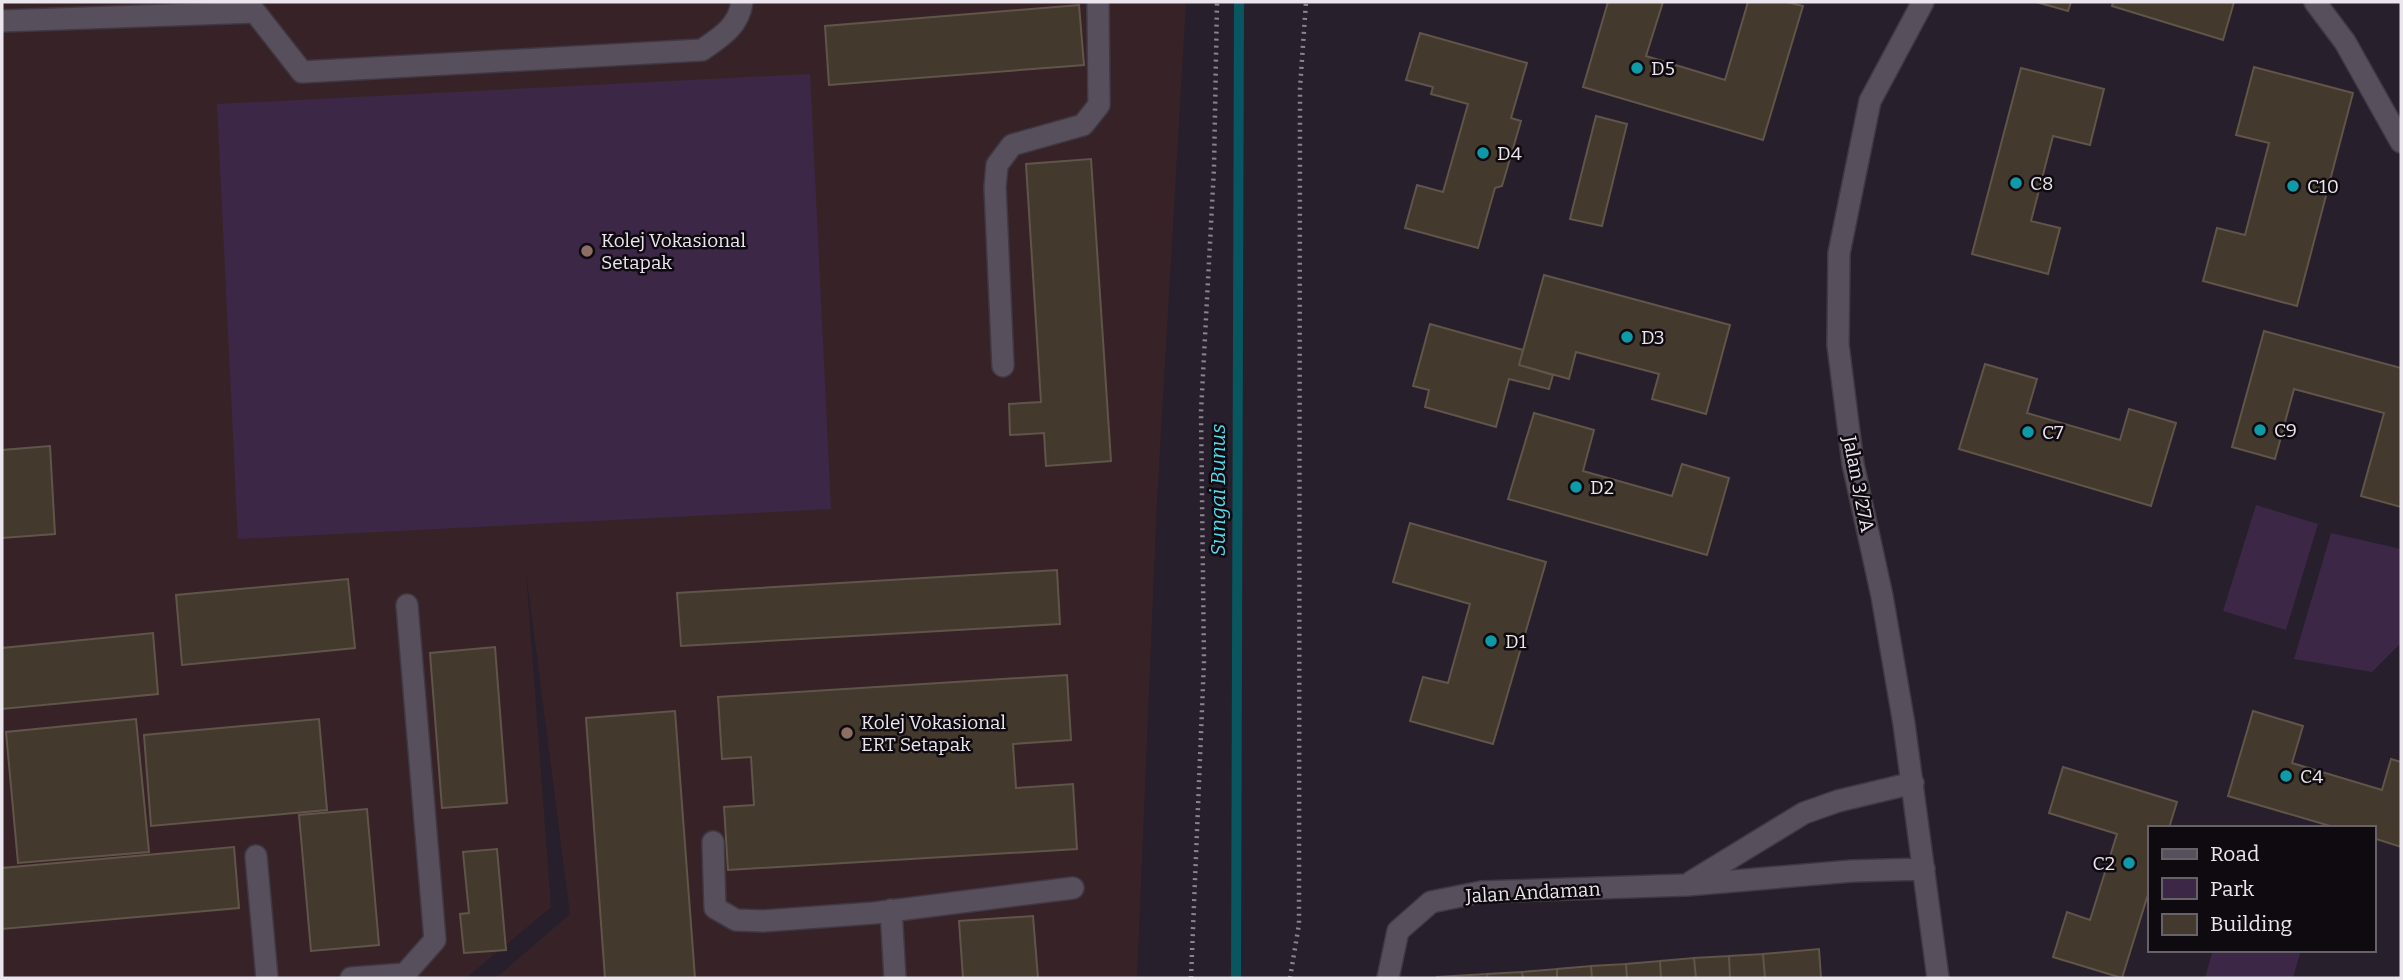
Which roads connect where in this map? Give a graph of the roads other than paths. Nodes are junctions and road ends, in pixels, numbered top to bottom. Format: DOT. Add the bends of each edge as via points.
graph roads {
  1 [pos="742,2"];
  2 [pos="1098,2"];
  3 [pos="1923,2"];
  4 [pos="2315,2"];
  5 [pos="254,7"];
  6 [pos="2,21"];
  7 [pos="2401,142"];
  8 [pos="1003,366"];
  9 [pos="407,605"];
  10 [pos="1913,783"];
  11 [pos="713,842"];
  12 [pos="256,856"];
  13 [pos="1924,869"];
  14 [pos="1686,885"];
  15 [pos="1073,887"];
  16 [pos="891,910"];
  17 [pos="268,978"];
  18 [pos="351,978"];
  19 [pos="895,978"];
  20 [pos="1388,978"];
  21 [pos="1938,978"];
  1 -- 5 [label="street" via="741,14 728,32 702,50 302,72"];
  2 -- 8 [label="street" via="1098,105 1083,125 1012,145 997,165"];
  3 -- 10 [label="street, Jalan 3/27A" via="1870,101 1839,253 1838,279 1838,345 1853,464 1882,596"];
  4 -- 7 [label="street" via="2345,42"];
  5 -- 6 [label="street"];
  9 -- 18 [label="street" via="435,940 405,974"];
  10 -- 13 [label="street, Jalan 3/27A"];
  10 -- 14 [label="street, Jalan Andaman" via="1804,813"];
  11 -- 16 [label="street" via="715,908 736,920"];
  12 -- 17 [label="street"];
  13 -- 14 [label="street, Jalan Andaman"];
  13 -- 21 [label="street, Jalan 3/27A"];
  14 -- 20 [label="street, Jalan Andaman" via="1481,892 1431,902 1398,931"];
  15 -- 16 [label="street"];
  16 -- 19 [label="street"];
}
